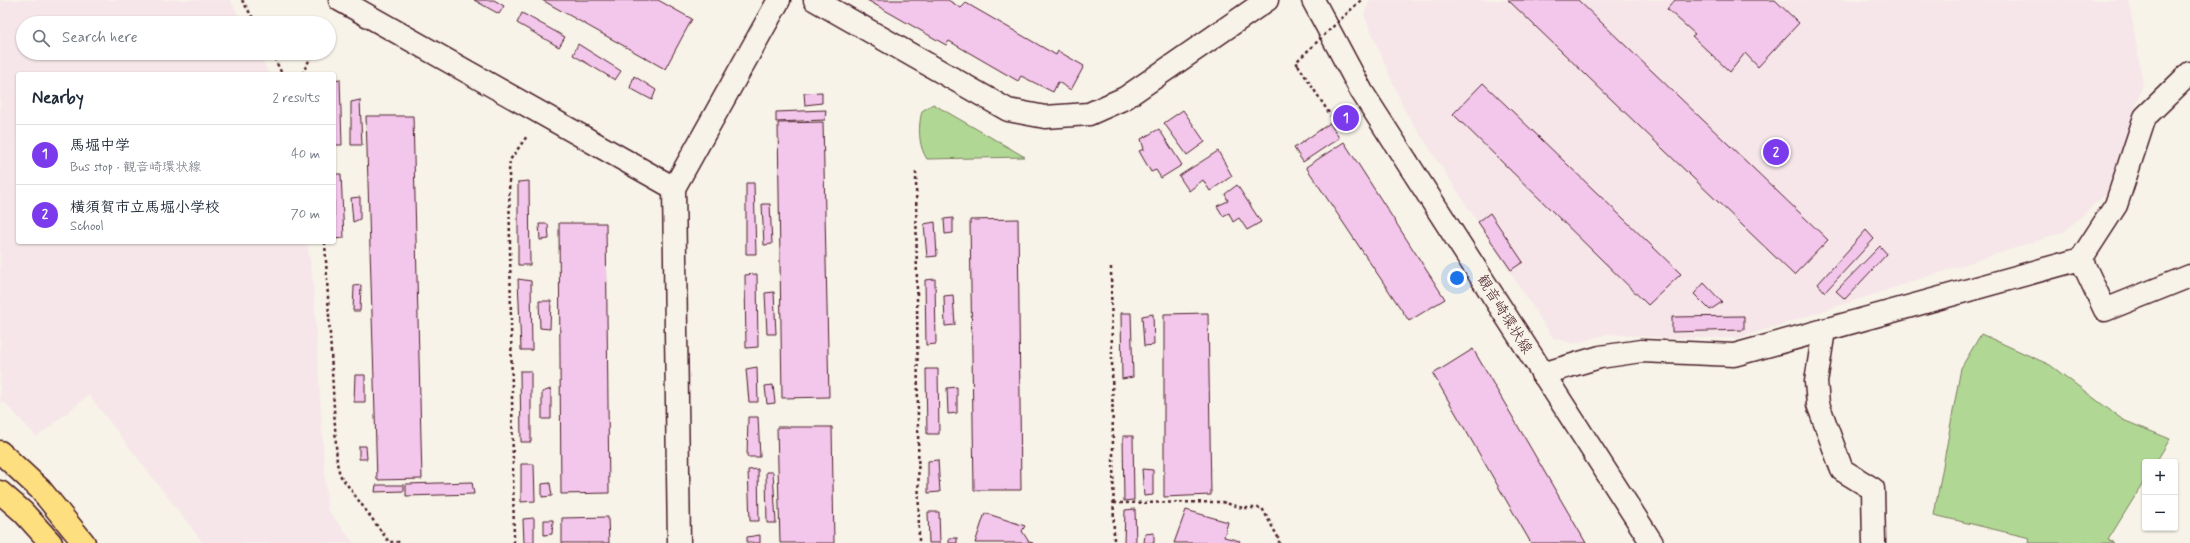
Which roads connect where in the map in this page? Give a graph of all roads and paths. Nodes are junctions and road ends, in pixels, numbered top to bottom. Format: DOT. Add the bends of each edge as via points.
graph roads {
  1 [pos="242,0"];
  2 [pos="340,0"];
  3 [pos="778,0"];
  4 [pos="815,0"];
  5 [pos="1267,0"];
  6 [pos="1313,0"];
  7 [pos="1361,0"];
  8 [pos="252,16"];
  9 [pos="275,60"];
  10 [pos="310,60"];
  11 [pos="281,72"];
  12 [pos="303,72"];
  13 [pos="2190,73"];
  14 [pos="1339,111"];
  15 [pos="543,115"];
  16 [pos="916,172"];
  17 [pos="674,188"];
  18 [pos="325,244"];
  19 [pos="2081,259"];
  20 [pos="1111,267"];
  21 [pos="2190,276"];
  22 [pos="1824,330"];
  23 [pos="1542,374"];
  24 [pos="0,452"];
  25 [pos="0,492"];
  26 [pos="1114,503"];
  27 [pos="401,542"];
  28 [pos="51,543"];
  29 [pos="84,543"];
  30 [pos="514,543"];
  31 [pos="678,543"];
  32 [pos="919,543"];
  33 [pos="1114,543"];
  34 [pos="1280,543"];
  35 [pos="1652,543"];
  36 [pos="1874,543"];
  1 -- 8 [label="path"];
  2 -- 15 [label="street"];
  3 -- 17 [label="street"];
  4 -- 5 [label="street" via="1008,110 1045,117 1088,114 1125,98"];
  6 -- 23 [label="street, 観音崎環状線" via="1362,92"];
  7 -- 14 [label="path, bridge" via="1296,62 1331,116"];
  9 -- 11 [label="path"];
  10 -- 12 [label="path"];
  13 -- 19 [label="street" via="2145,117 2116,205"];
  15 -- 17 [label="street"];
  15 -- 30 [label="path" via="515,150 510,160 509,172"];
  16 -- 32 [label="path"];
  17 -- 31 [label="street"];
  18 -- 27 [label="path" via="337,463 340,475 389,542"];
  19 -- 21 [label="street" via="2105,310"];
  19 -- 22 [label="street"];
  20 -- 26 [label="path"];
  22 -- 23 [label="street" via="1734,355 1641,351 1600,357"];
  22 -- 36 [label="street" via="1816,382 1818,404 1842,470 1873,489"];
  23 -- 35 [label="street, 観音崎環状線"];
  24 -- 29 [label="highway" via="40,489"];
  25 -- 28 [label="highway" via="23,512"];
  26 -- 33 [label="path"];
  26 -- 34 [label="path" via="1222,502 1243,508 1262,508"];
}
